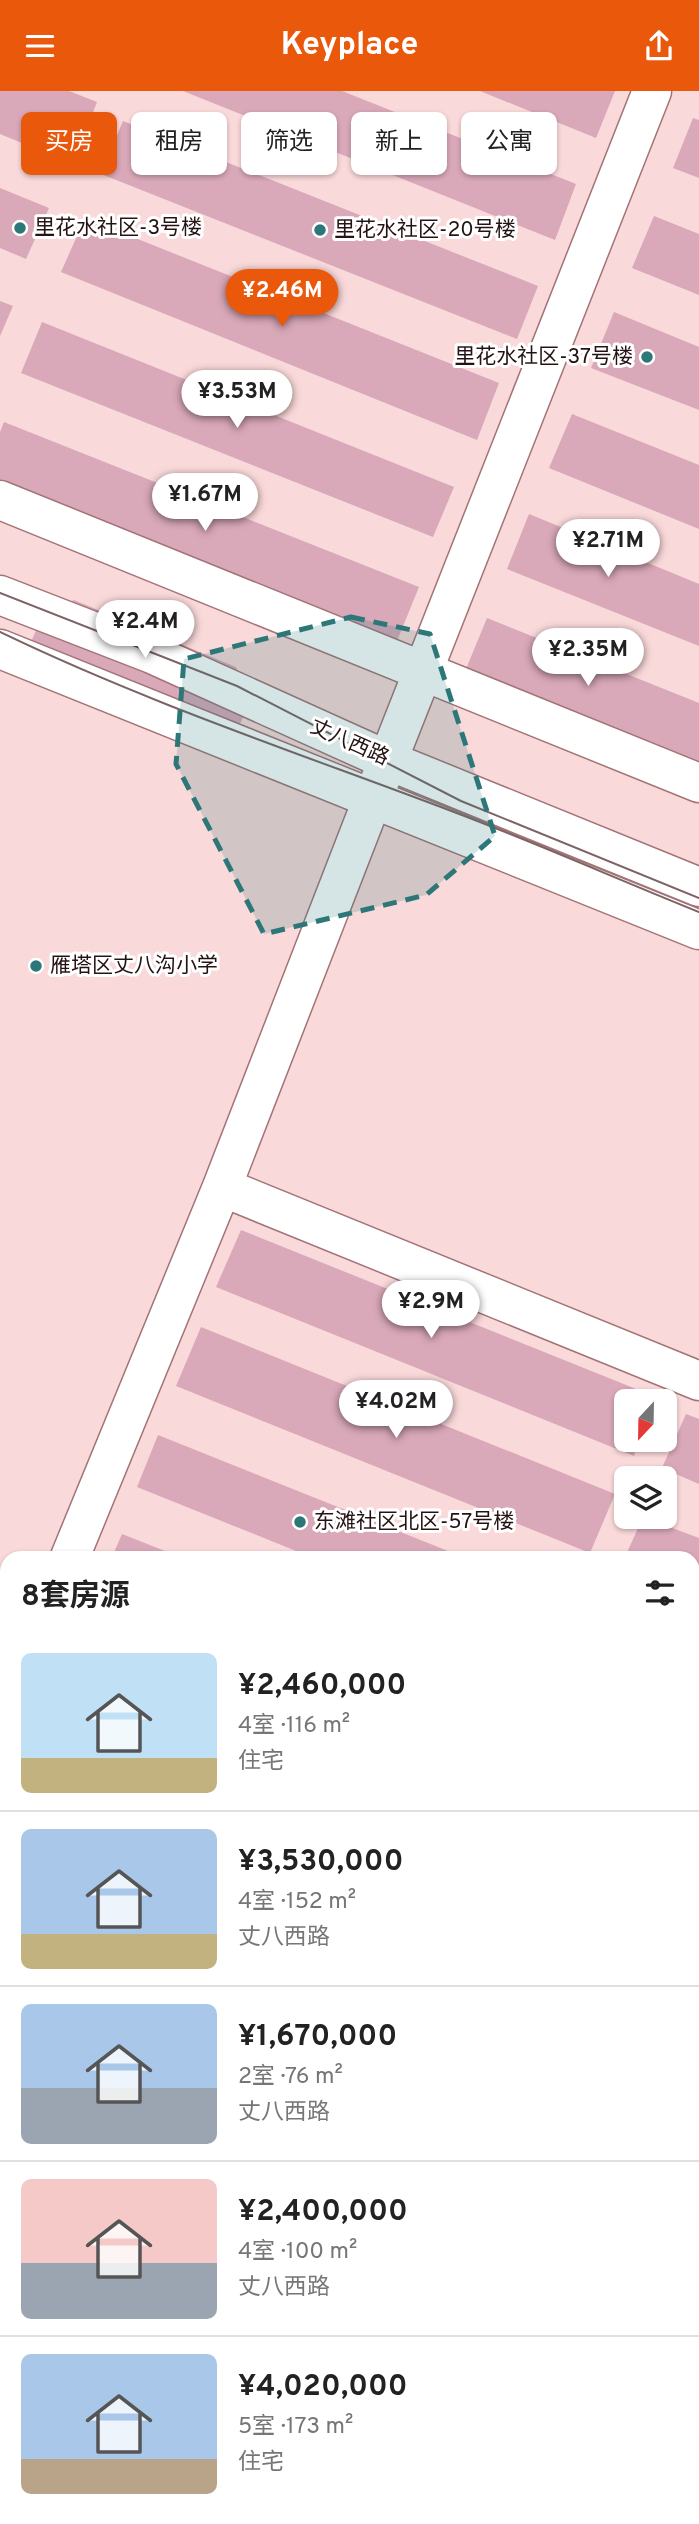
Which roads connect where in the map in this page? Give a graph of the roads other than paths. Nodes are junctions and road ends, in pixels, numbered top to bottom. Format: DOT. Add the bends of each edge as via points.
graph roads {
  1 [pos="652,91"];
  2 [pos="0,500"];
  3 [pos="0,595"];
  4 [pos="0,649"];
  5 [pos="424,671"];
  6 [pos="389,761"];
  7 [pos="699,783"];
  8 [pos="373,798"];
  9 [pos="699,887"];
  10 [pos="699,930"];
  11 [pos="222,1187"];
  12 [pos="699,1381"];
  13 [pos="72,1551"];
  1 -- 5 [label="street"];
  2 -- 5 [label="street"];
  3 -- 6 [label="street, 丈八西路" via="152,655"];
  4 -- 8 [label="street, 丈八西路"];
  5 -- 6 [label="street"];
  5 -- 7 [label="street"];
  6 -- 8 [label="street"];
  6 -- 9 [label="street, 丈八西路"];
  8 -- 10 [label="street, 丈八西路"];
  8 -- 11 [label="street"];
  11 -- 12 [label="street"];
  11 -- 13 [label="street"];
}
